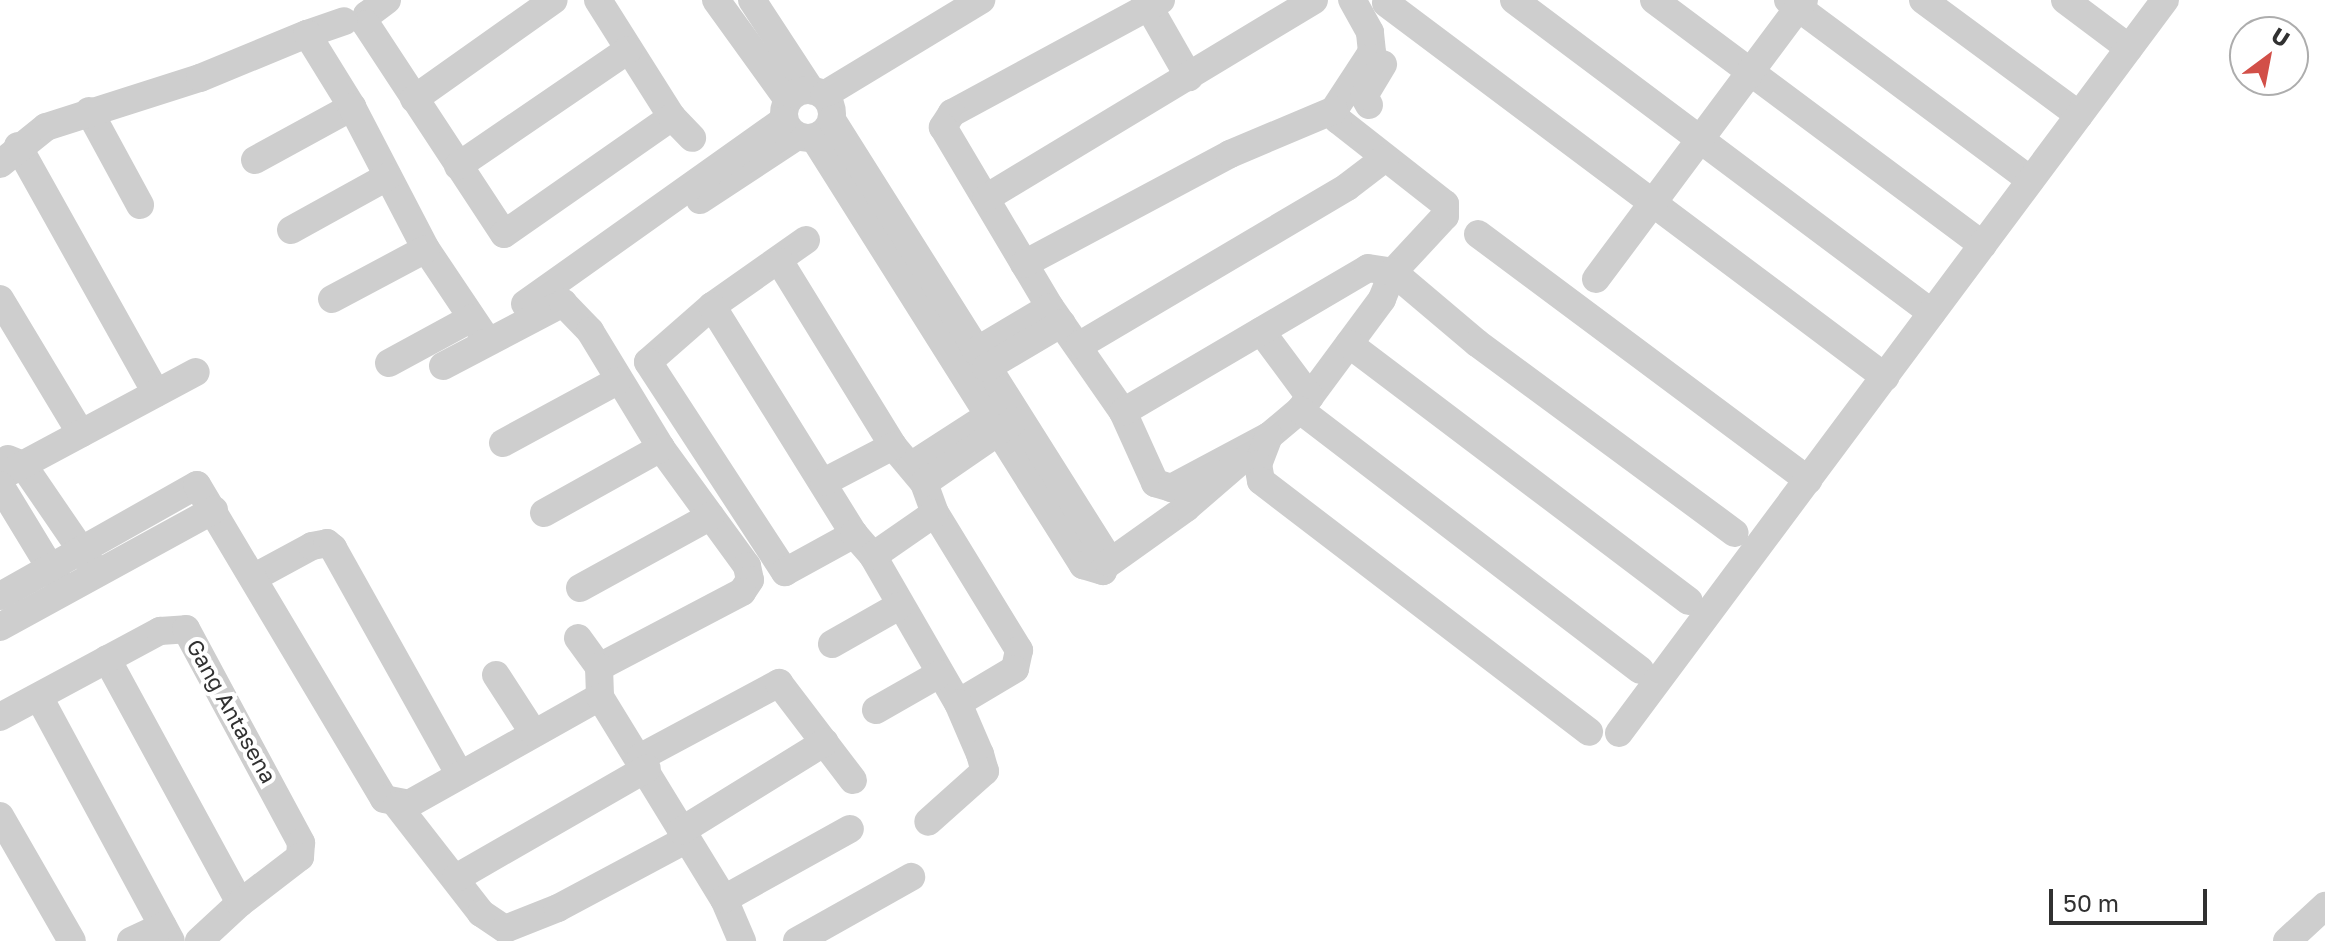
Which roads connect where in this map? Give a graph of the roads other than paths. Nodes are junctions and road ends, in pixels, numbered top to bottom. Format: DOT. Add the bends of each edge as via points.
graph roads {
  1 [pos="387,0"];
  2 [pos="554,0"];
  3 [pos="598,0"];
  4 [pos="716,0"];
  5 [pos="752,0"];
  6 [pos="981,0"];
  7 [pos="1314,0"];
  8 [pos="1514,0"];
  9 [pos="1654,0"];
  10 [pos="1923,0"];
  11 [pos="2065,0"];
  12 [pos="2165,0"];
  13 [pos="1377,1"];
  14 [pos="1152,2"];
  15 [pos="1797,2"];
  16 [pos="344,21"];
  17 [pos="307,34"];
  18 [pos="2129,48"];
  19 [pos="628,50"];
  20 [pos="1750,72"];
  21 [pos="1189,77"];
  22 [pos="414,99"];
  23 [pos="1369,105"];
  24 [pos="352,107"];
  25 [pos="1334,110"];
  26 [pos="89,111"];
  27 [pos="807,114"];
  28 [pos="2079,115"];
  29 [pos="672,117"];
  30 [pos="692,138"];
  31 [pos="1699,139"];
  32 [pos="9,155"];
  33 [pos="1385,158"];
  34 [pos="255,160"];
  35 [pos="458,166"];
  36 [pos="387,177"];
  37 [pos="2030,180"];
  38 [pos="986,198"];
  39 [pos="1650,204"];
  40 [pos="140,205"];
  41 [pos="291,230"];
  42 [pos="1478,234"];
  43 [pos="806,240"];
  44 [pos="1983,245"];
  45 [pos="426,249"];
  46 [pos="624,252"];
  47 [pos="780,262"];
  48 [pos="1024,264"];
  49 [pos="1393,272"];
  50 [pos="1596,279"];
  51 [pos="0,299"];
  52 [pos="332,299"];
  53 [pos="525,304"];
  54 [pos="712,306"];
  55 [pos="1932,313"];
  56 [pos="1056,315"];
  57 [pos="480,329"];
  58 [pos="1261,331"];
  59 [pos="1349,344"];
  60 [pos="1080,345"];
  61 [pos="981,360"];
  62 [pos="389,363"];
  63 [pos="443,366"];
  64 [pos="196,372"];
  65 [pos="1885,377"];
  66 [pos="617,381"];
  67 [pos="156,393"];
  68 [pos="1305,403"];
  69 [pos="1123,412"];
  70 [pos="1004,416"];
  71 [pos="81,434"];
  72 [pos="1269,436"];
  73 [pos="503,443"];
  74 [pos="661,448"];
  75 [pos="910,465"];
  76 [pos="8,466"];
  77 [pos="1808,480"];
  78 [pos="824,482"];
  79 [pos="0,485"];
  80 [pos="214,510"];
  81 [pos="544,513"];
  82 [pos="935,513"];
  83 [pos="711,516"];
  84 [pos="1735,533"];
  85 [pos="854,534"];
  86 [pos="82,549"];
  87 [pos="873,556"];
  88 [pos="51,567"];
  89 [pos="97,576"];
  90 [pos="255,577"];
  91 [pos="580,588"];
  92 [pos="65,593"];
  93 [pos="0,596"];
  94 [pos="1689,601"];
  95 [pos="899,606"];
  96 [pos="0,627"];
  97 [pos="578,638"];
  98 [pos="832,644"];
  99 [pos="107,659"];
  100 [pos="599,667"];
  101 [pos="1640,670"];
  102 [pos="939,674"];
  103 [pos="496,675"];
  104 [pos="39,697"];
  105 [pos="600,697"];
  106 [pos="958,703"];
  107 [pos="876,710"];
  108 [pos="0,717"];
  109 [pos="533,732"];
  110 [pos="1589,732"];
  111 [pos="1619,733"];
  112 [pos="825,742"];
  113 [pos="644,763"];
  114 [pos="459,773"];
  115 [pos="853,780"];
  116 [pos="397,805"];
  117 [pos="0,816"];
  118 [pos="928,822"];
  119 [pos="850,829"];
  120 [pos="684,835"];
  121 [pos="911,877"];
  122 [pos="456,878"];
  123 [pos="724,899"];
  124 [pos="240,903"];
  125 [pos="2325,906"];
  126 [pos="167,933"];
  127 [pos="72,941"];
  128 [pos="131,941"];
  129 [pos="199,941"];
  130 [pos="742,941"];
  131 [pos="797,941"];
  132 [pos="2287,941"];
  1 -- 22 [label="street" via="367,15 366,24"];
  2 -- 22 [label="street"];
  3 -- 19 [label="street"];
  4 -- 27 [label="street"];
  5 -- 27 [label="street"];
  6 -- 27 [label="street"];
  7 -- 21 [label="street"];
  8 -- 31 [label="street"];
  9 -- 20 [label="street"];
  10 -- 28 [label="street"];
  11 -- 18 [label="street"];
  12 -- 18 [label="street"];
  13 -- 23 [label="street" via="1391,50 1364,96"];
  13 -- 25 [label="street" via="1372,52"];
  13 -- 39 [label="street"];
  14 -- 21 [label="street"];
  14 -- 38 [label="street" via="944,119 947,137"];
  15 -- 20 [label="street"];
  15 -- 37 [label="street"];
  16 -- 17 [label="street"];
  17 -- 24 [label="street"];
  17 -- 26 [label="street" via="164,91"];
  18 -- 28 [label="street"];
  19 -- 29 [label="street"];
  19 -- 35 [label="street"];
  20 -- 31 [label="street"];
  20 -- 44 [label="street"];
  21 -- 38 [label="street"];
  22 -- 35 [label="street"];
  24 -- 34 [label="street"];
  24 -- 36 [label="street"];
  25 -- 33 [label="street" via="1338,120"];
  25 -- 48 [label="street" via="1230,154"];
  26 -- 32 [label="street" via="46,127"];
  26 -- 40 [label="street"];
  27 -- 46 [label="street"];
  27 -- 53 [label="street"];
  27 -- 61 [label="street"];
  27 -- 70 [label="street"];
  28 -- 37 [label="street"];
  29 -- 30 [label="street"];
  29 -- 35 [label="street" via="511,233 496,229"];
  31 -- 39 [label="street"];
  31 -- 55 [label="street"];
  32 -- 67 [label="street"];
  33 -- 49 [label="street" via="1447,210"];
  33 -- 60 [label="street" via="1347,187"];
  36 -- 41 [label="street"];
  36 -- 45 [label="street"];
  37 -- 44 [label="street"];
  38 -- 48 [label="street"];
  39 -- 50 [label="street"];
  39 -- 65 [label="street"];
  42 -- 77 [label="street"];
  43 -- 47 [label="street"];
  44 -- 55 [label="street"];
  45 -- 52 [label="street"];
  45 -- 57 [label="street"];
  47 -- 54 [label="street"];
  47 -- 75 [label="street"];
  48 -- 56 [label="street"];
  49 -- 58 [label="street" via="1368,268"];
  49 -- 59 [label="street" via="1382,299"];
  49 -- 84 [label="street" via="1477,343"];
  51 -- 71 [label="street"];
  54 -- 78 [label="street"];
  54 -- 85 [label="street" via="648,362 785,572"];
  55 -- 65 [label="street"];
  56 -- 60 [label="street"];
  56 -- 61 [label="street"];
  57 -- 62 [label="street"];
  57 -- 63 [label="street"];
  57 -- 66 [label="street" via="563,303 590,331"];
  58 -- 68 [label="street"];
  58 -- 69 [label="street"];
  59 -- 68 [label="street"];
  59 -- 94 [label="street"];
  60 -- 69 [label="street"];
  61 -- 70 [label="street"];
  64 -- 67 [label="street"];
  65 -- 77 [label="street"];
  66 -- 73 [label="street"];
  66 -- 74 [label="street"];
  67 -- 71 [label="street"];
  68 -- 72 [label="street"];
  68 -- 101 [label="street"];
  69 -- 72 [label="street" via="1155,483 1164,488"];
  70 -- 72 [label="street" via="1109,563 1186,508"];
  70 -- 75 [label="street"];
  71 -- 76 [label="street"];
  72 -- 110 [label="street" via="1258,464 1261,481"];
  74 -- 81 [label="street"];
  74 -- 83 [label="street"];
  75 -- 78 [label="street"];
  75 -- 82 [label="street"];
  76 -- 86 [label="street"];
  77 -- 111 [label="street"];
  78 -- 85 [label="street"];
  79 -- 88 [label="street"];
  80 -- 86 [label="street" via="195,485"];
  80 -- 89 [label="street"];
  80 -- 90 [label="street"];
  82 -- 87 [label="street"];
  82 -- 106 [label="street" via="1021,654 1015,669"];
  83 -- 91 [label="street"];
  83 -- 100 [label="street" via="747,566 749,585"];
  85 -- 87 [label="street"];
  86 -- 88 [label="street"];
  86 -- 89 [label="street"];
  87 -- 95 [label="street"];
  88 -- 92 [label="street"];
  88 -- 93 [label="street"];
  89 -- 92 [label="street"];
  90 -- 114 [label="street" via="312,546 327,543 333,548"];
  90 -- 116 [label="street" via="364,772 384,799"];
  92 -- 96 [label="street"];
  95 -- 98 [label="street"];
  95 -- 102 [label="street"];
  97 -- 100 [label="street"];
  99 -- 104 [label="street"];
  99 -- 124 [label="street"];
  99 -- 124 [label="street, Gang Antasena" via="160,631 175,627 193,635 301,843 300,857"];
  100 -- 105 [label="street"];
  102 -- 106 [label="street"];
  102 -- 107 [label="street"];
  103 -- 109 [label="street"];
  104 -- 108 [label="street"];
  104 -- 126 [label="street"];
  105 -- 109 [label="street"];
  105 -- 113 [label="street"];
  106 -- 118 [label="street" via="985,771"];
  109 -- 114 [label="street"];
  112 -- 113 [label="street" via="779,683"];
  112 -- 115 [label="street"];
  112 -- 120 [label="street"];
  113 -- 120 [label="street"];
  113 -- 122 [label="street"];
  114 -- 116 [label="street"];
  116 -- 122 [label="street"];
  117 -- 127 [label="street"];
  119 -- 123 [label="street"];
  120 -- 122 [label="street" via="516,928 505,929 481,913"];
  120 -- 123 [label="street"];
  121 -- 131 [label="street"];
  123 -- 130 [label="street"];
  124 -- 129 [label="street"];
  125 -- 132 [label="street"];
  126 -- 128 [label="street"];
}
